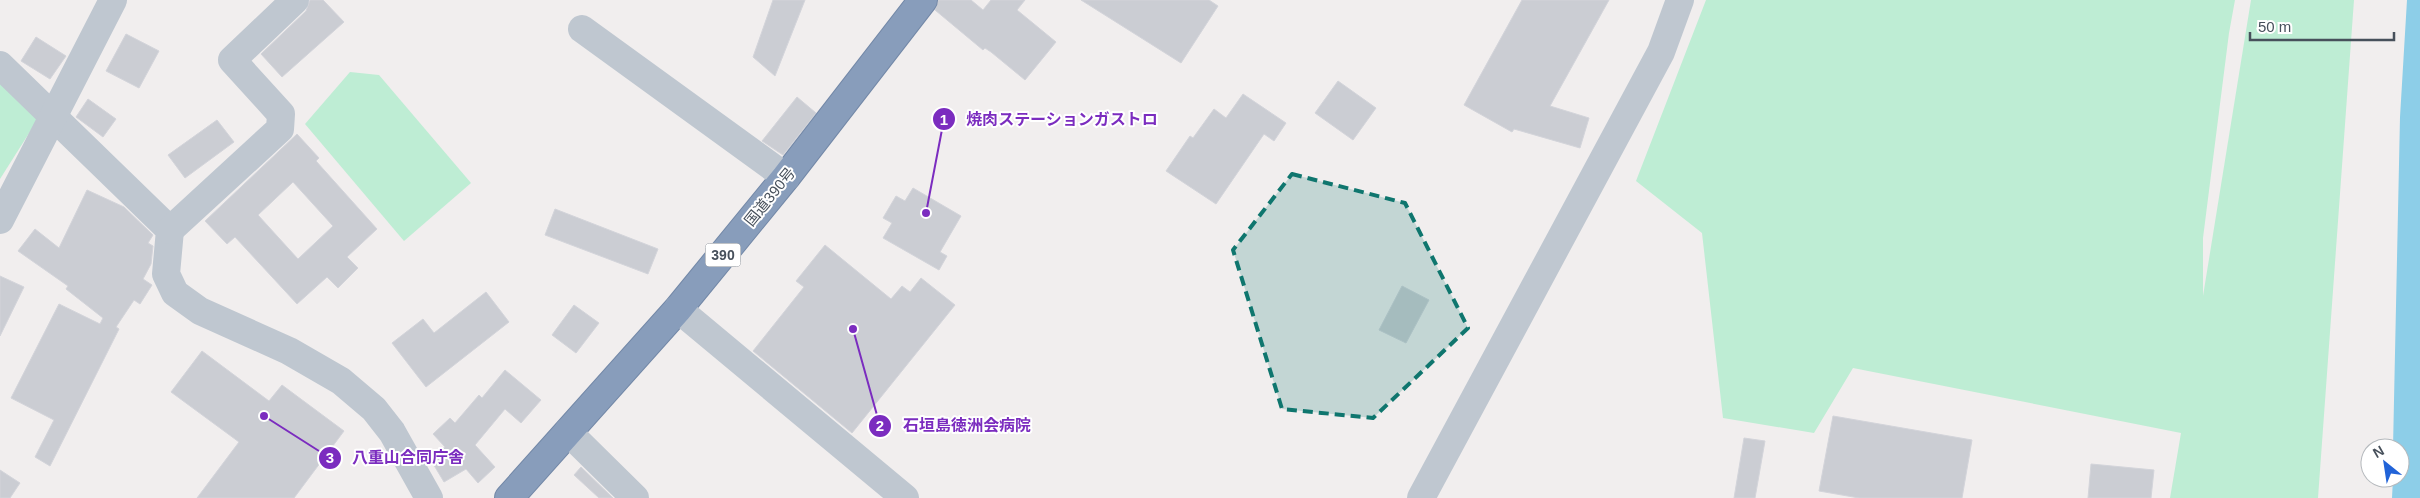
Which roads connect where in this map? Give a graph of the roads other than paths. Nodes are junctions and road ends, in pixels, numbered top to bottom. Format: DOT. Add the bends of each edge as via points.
graph roads {
  1 [pos="113,0"];
  2 [pos="295,0"];
  3 [pos="923,0"];
  4 [pos="1680,0"];
  5 [pos="582,29"];
  6 [pos="0,65"];
  7 [pos="52,118"];
  8 [pos="786,177"];
  9 [pos="0,220"];
  10 [pos="170,230"];
  11 [pos="678,309"];
  12 [pos="568,432"];
  13 [pos="428,498"];
  14 [pos="509,498"];
  15 [pos="635,498"];
  16 [pos="905,498"];
  17 [pos="1421,498"];
  1 -- 7 [label="street"];
  2 -- 10 [label="street" via="232,60 280,114 280,129"];
  3 -- 8 [label="highway, 国道390号 / 390"];
  4 -- 17 [label="street" via="1661,52"];
  5 -- 8 [label="street"];
  6 -- 7 [label="street"];
  7 -- 9 [label="street"];
  7 -- 10 [label="street"];
  8 -- 11 [label="highway, 国道390号 / 390"];
  10 -- 13 [label="street" via="166,274 175,293 200,311 289,351 341,381 374,409 392,432"];
  11 -- 12 [label="highway, 国道390号 / 390"];
  11 -- 16 [label="street"];
  12 -- 14 [label="highway, 国道390号 / 390"];
  12 -- 15 [label="street"];
}
